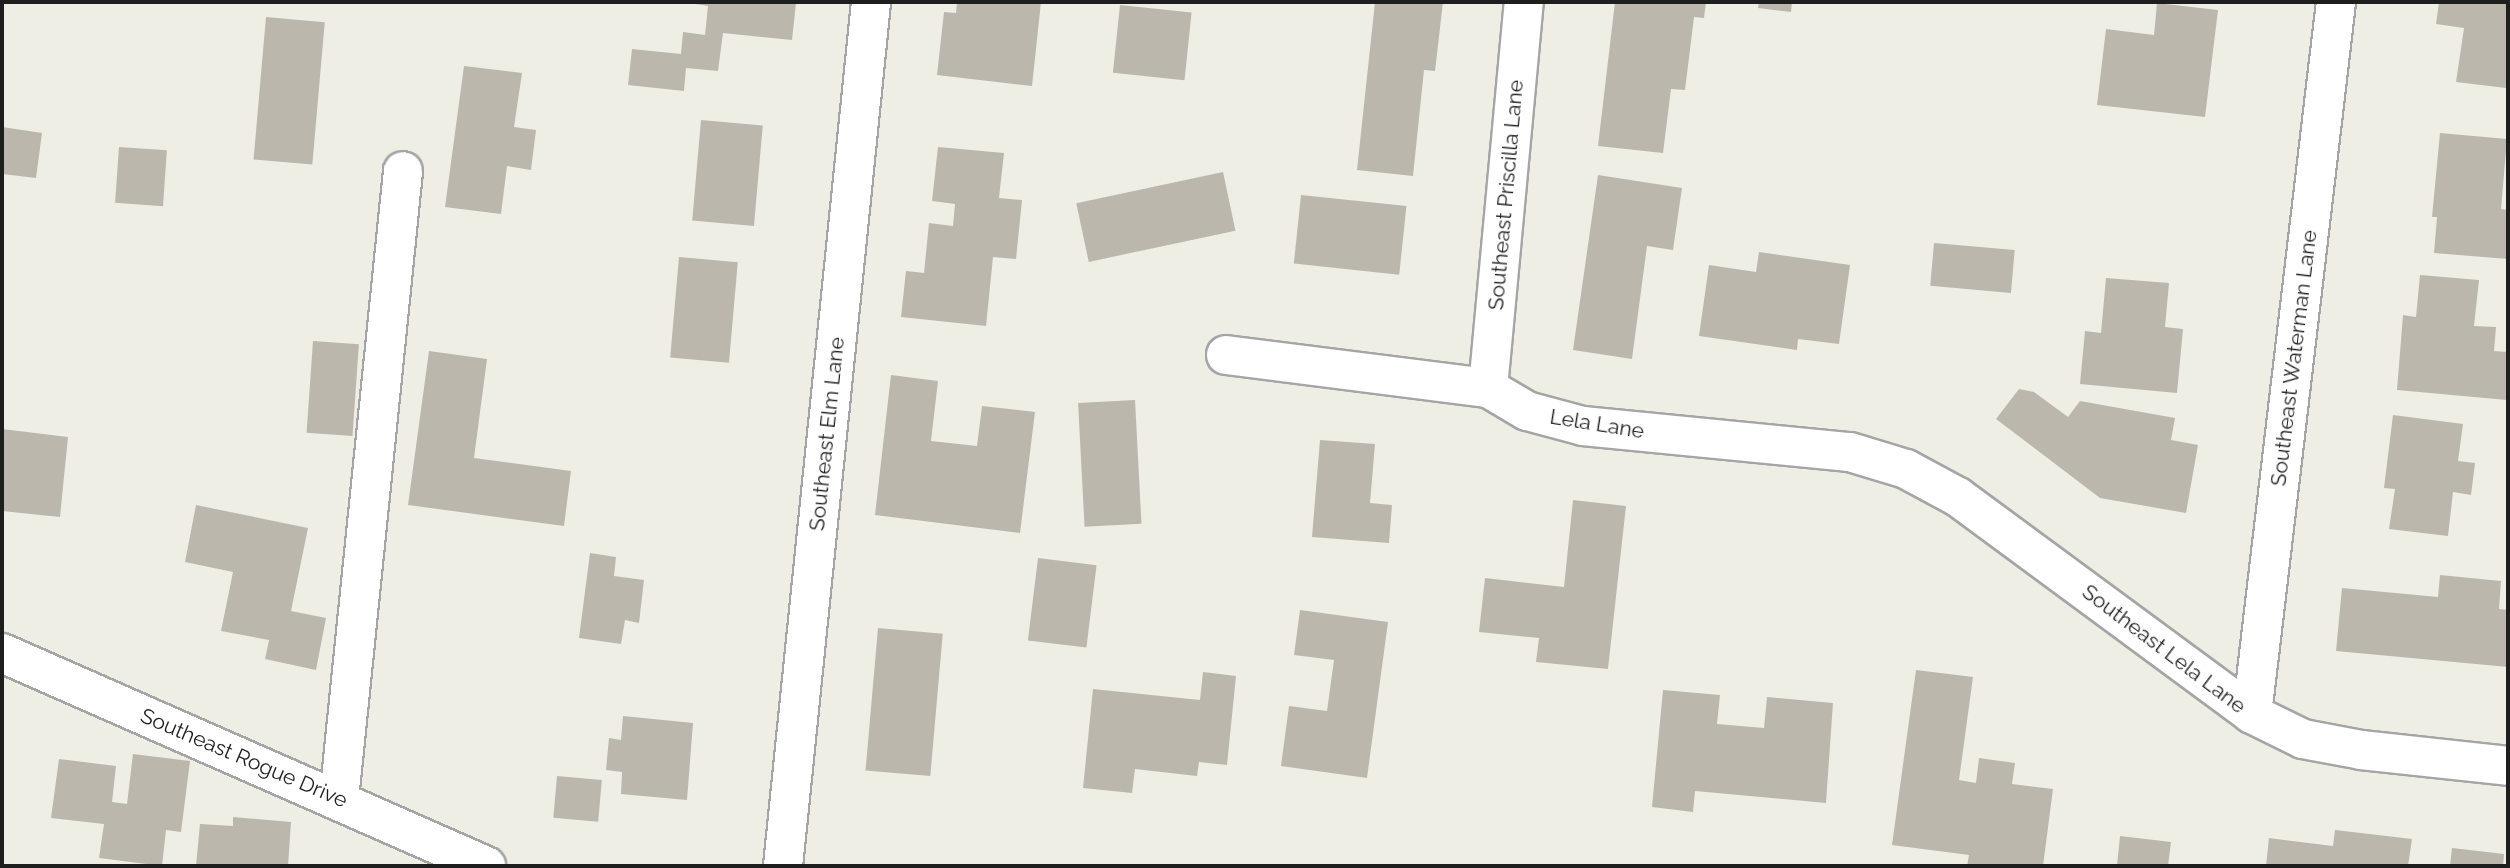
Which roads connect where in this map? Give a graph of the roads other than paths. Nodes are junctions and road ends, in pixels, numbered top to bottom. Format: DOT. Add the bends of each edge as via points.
graph roads {
  1 [pos="871,2"];
  2 [pos="1524,2"];
  3 [pos="2336,2"];
  4 [pos="403,171"];
  5 [pos="1226,355"];
  6 [pos="1488,388"];
  7 [pos="1850,452"];
  8 [pos="2,653"];
  9 [pos="2252,714"];
  10 [pos="2508,766"];
  11 [pos="339,799"];
  12 [pos="486,866"];
  13 [pos="783,866"];
  1 -- 13 [label="street, Southeast Elm Lane"];
  2 -- 6 [label="street, Southeast Priscilla Lane"];
  3 -- 9 [label="street, Southeast Waterman Lane"];
  4 -- 11 [label="street"];
  5 -- 6 [label="street, Lela Lane"];
  6 -- 7 [label="street, Lela Lane" via="1527,411 1583,426"];
  7 -- 9 [label="street, Southeast Lela Lane" via="1906,470 1958,497"];
  8 -- 11 [label="street, Southeast Rogue Drive"];
  9 -- 10 [label="street, Southeast Lela Lane" via="2303,739"];
  11 -- 12 [label="street, Southeast Rogue Drive"];
}
